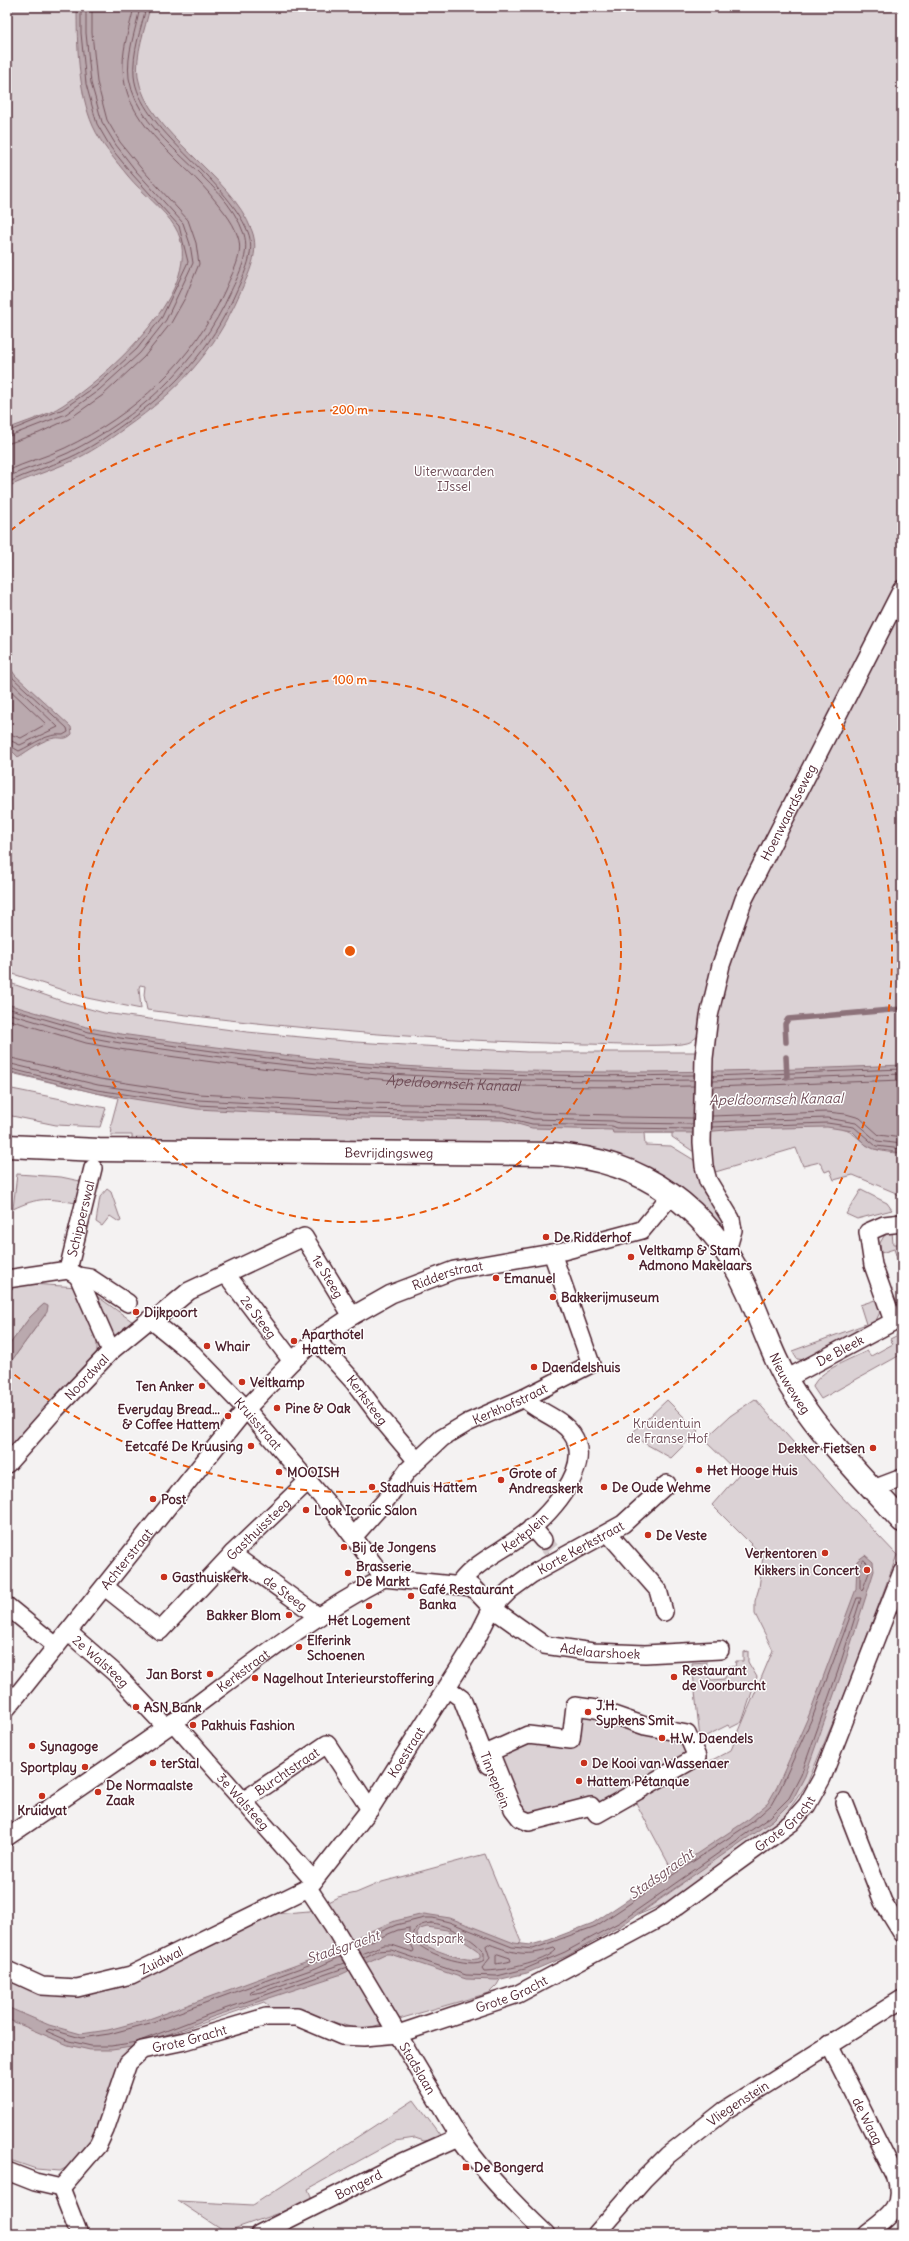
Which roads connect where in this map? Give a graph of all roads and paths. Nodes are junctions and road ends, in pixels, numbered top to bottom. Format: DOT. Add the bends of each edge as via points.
graph roads {
  1 [pos="902,589"];
  2 [pos="7,1146"];
  3 [pos="94,1168"];
  4 [pos="672,1194"];
  5 [pos="902,1223"];
  6 [pos="552,1253"];
  7 [pos="729,1258"];
  8 [pos="73,1273"];
  9 [pos="226,1274"];
  10 [pos="7,1279"];
  11 [pos="128,1303"];
  12 [pos="352,1316"];
  13 [pos="898,1319"];
  14 [pos="151,1320"];
  15 [pos="316,1340"];
  16 [pos="111,1352"];
  17 [pos="292,1360"];
  18 [pos="786,1379"];
  19 [pos="524,1398"];
  20 [pos="246,1410"];
  21 [pos="417,1461"];
  22 [pos="7,1464"];
  23 [pos="902,1478"];
  24 [pos="308,1481"];
  25 [pos="667,1484"];
  26 [pos="873,1489"];
  27 [pos="902,1521"];
  28 [pos="532,1527"];
  29 [pos="608,1533"];
  30 [pos="354,1536"];
  31 [pos="551,1550"];
  32 [pos="232,1554"];
  33 [pos="902,1572"];
  34 [pos="384,1578"];
  35 [pos="459,1584"];
  36 [pos="105,1587"];
  37 [pos="7,1606"];
  38 [pos="492,1608"];
  39 [pos="664,1612"];
  40 [pos="319,1617"];
  41 [pos="68,1632"];
  42 [pos="56,1646"];
  43 [pos="720,1650"];
  44 [pos="446,1688"];
  45 [pos="7,1708"];
  46 [pos="170,1725"];
  47 [pos="243,1801"];
  48 [pos="844,1802"];
  49 [pos="370,1809"];
  50 [pos="593,1809"];
  51 [pos="7,1837"];
  52 [pos="311,1885"];
  53 [pos="902,1932"];
  54 [pos="7,1970"];
  55 [pos="902,1999"];
  56 [pos="398,2034"];
  57 [pos="829,2044"];
  58 [pos="459,2137"];
  59 [pos="7,2171"];
  60 [pos="61,2188"];
  61 [pos="79,2234"];
  62 [pos="259,2234"];
  63 [pos="546,2234"];
  64 [pos="596,2234"];
  65 [pos="866,2234"];
  1 -- 7 [label="street, Hoenwaardseweg" via="744,899 721,966 709,1016 704,1053 702,1142 708,1181 731,1219 733,1230"];
  2 -- 4 [label="main road, Bevrijdingsweg" via="99,1150 563,1155 619,1166 645,1177"];
  3 -- 8 [label="street, Schipperswal"];
  4 -- 6 [label="street, Ridderstraat" via="642,1230"];
  4 -- 7 [label="main road, Bevrijdingsweg" via="699,1218"];
  5 -- 13 [label="street, De Bleek" via="884,1225 868,1232 873,1265"];
  6 -- 12 [label="street, Ridderstraat" via="454,1270 391,1294"];
  6 -- 19 [label="street, Kerkhofstraat" via="591,1364"];
  7 -- 18 [label="main road, Nieuweweg" via="747,1290"];
  8 -- 10 [label="street"];
  8 -- 11 [label="street" via="90,1278"];
  8 -- 16 [label="street, Noordwal"];
  9 -- 12 [label="street, 1e Steeg" via="304,1237"];
  9 -- 14 [label="street" via="189,1291"];
  9 -- 17 [label="street, 2e Steeg"];
  12 -- 15 [label="street, Ridderstraat"];
  13 -- 18 [label="street, De Bleek"];
  14 -- 16 [label="street"];
  14 -- 20 [label="street, Kruisstraat" via="192,1353"];
  15 -- 17 [label="street, Ridderstraat"];
  15 -- 21 [label="street, Kerksteeg" via="354,1382"];
  16 -- 22 [label="street, Noordwal"];
  17 -- 20 [label="street, Ridderstraat"];
  18 -- 26 [label="main road, Nieuweweg" via="822,1430"];
  19 -- 21 [label="street, Kerkhofstraat" via="462,1426 442,1438"];
  19 -- 28 [label="street, Kerkplein" via="532,1407 556,1418 572,1434 578,1445 577,1460 568,1488"];
  20 -- 24 [label="street, Kruisstraat"];
  20 -- 36 [label="street, Achterstraat"];
  21 -- 30 [label="street, Kerkhofstraat"];
  23 -- 26 [label="street"];
  24 -- 30 [label="street, Kruisstraat"];
  24 -- 32 [label="street, Gasthuissteeg"];
  25 -- 29 [label="street, Korte Kerkstraat" via="623,1524"];
  26 -- 27 [label="main road, Nieuweweg"];
  28 -- 31 [label="street"];
  28 -- 35 [label="street, Kerkplein" via="520,1538 468,1572"];
  29 -- 31 [label="street, Korte Kerkstraat"];
  29 -- 39 [label="street" via="658,1590"];
  30 -- 34 [label="street, Kruisstraat"];
  31 -- 38 [label="street, Korte Kerkstraat" via="526,1578"];
  32 -- 36 [label="street, Gasthuissteeg" via="160,1631"];
  32 -- 40 [label="street, de Steeg"];
  33 -- 56 [label="street, Grote Gracht" via="822,1778 807,1805 791,1823 648,1925 518,1994"];
  34 -- 35 [label="street, Adelaarshoek"];
  34 -- 40 [label="street, Kerkstraat"];
  35 -- 38 [label="street, Adelaarshoek" via="472,1587"];
  36 -- 41 [label="street, Achterstraat"];
  37 -- 42 [label="street"];
  38 -- 43 [label="street, Adelaarshoek" via="544,1645 594,1652 645,1654"];
  38 -- 44 [label="street, Koestraat" via="473,1646"];
  40 -- 46 [label="street, Kerkstraat" via="241,1671"];
  41 -- 42 [label="street, Achterstraat"];
  41 -- 46 [label="street, 2e Walsteeg"];
  42 -- 45 [label="street, Achterstraat"];
  44 -- 49 [label="street, Koestraat"];
  44 -- 50 [label="street, Tinneplein" via="462,1699 504,1805 520,1828 528,1828"];
  46 -- 47 [label="street, 3e Walsteeg"];
  46 -- 51 [label="street, Kerkstraat"];
  47 -- 49 [label="street, Burchtstraat" via="327,1744"];
  47 -- 52 [label="street, 3e Walsteeg"];
  48 -- 53 [label="street" via="883,1902"];
  49 -- 52 [label="street, Koestraat"];
  50 -- 50 [label="street, Tinneplein" via="597,1814 697,1757 687,1734 645,1726 596,1709 575,1706 571,1740 528,1735 490,1752 513,1809 520,1818 529,1822 585,1807 591,1806"];
  52 -- 54 [label="street, Zuidwal" via="131,1975 77,1988 42,1986"];
  52 -- 56 [label="street, Stadslaan"];
  55 -- 57 [label="street, Vliegenstein"];
  56 -- 58 [label="street, Stadslaan"];
  56 -- 60 [label="street, Grote Gracht" via="342,2036 297,2017 266,2017 142,2050 128,2063 106,2130 98,2145"];
  57 -- 64 [label="street, Vliegenstein" via="724,2112 674,2150 621,2203"];
  57 -- 65 [label="street, de Waag" via="895,2175 898,2186 898,2198 891,2215"];
  58 -- 62 [label="street, Bongerd"];
  58 -- 63 [label="street, Stadslaan" via="474,2159"];
  59 -- 60 [label="street" via="35,2182"];
  60 -- 61 [label="street"];
}
